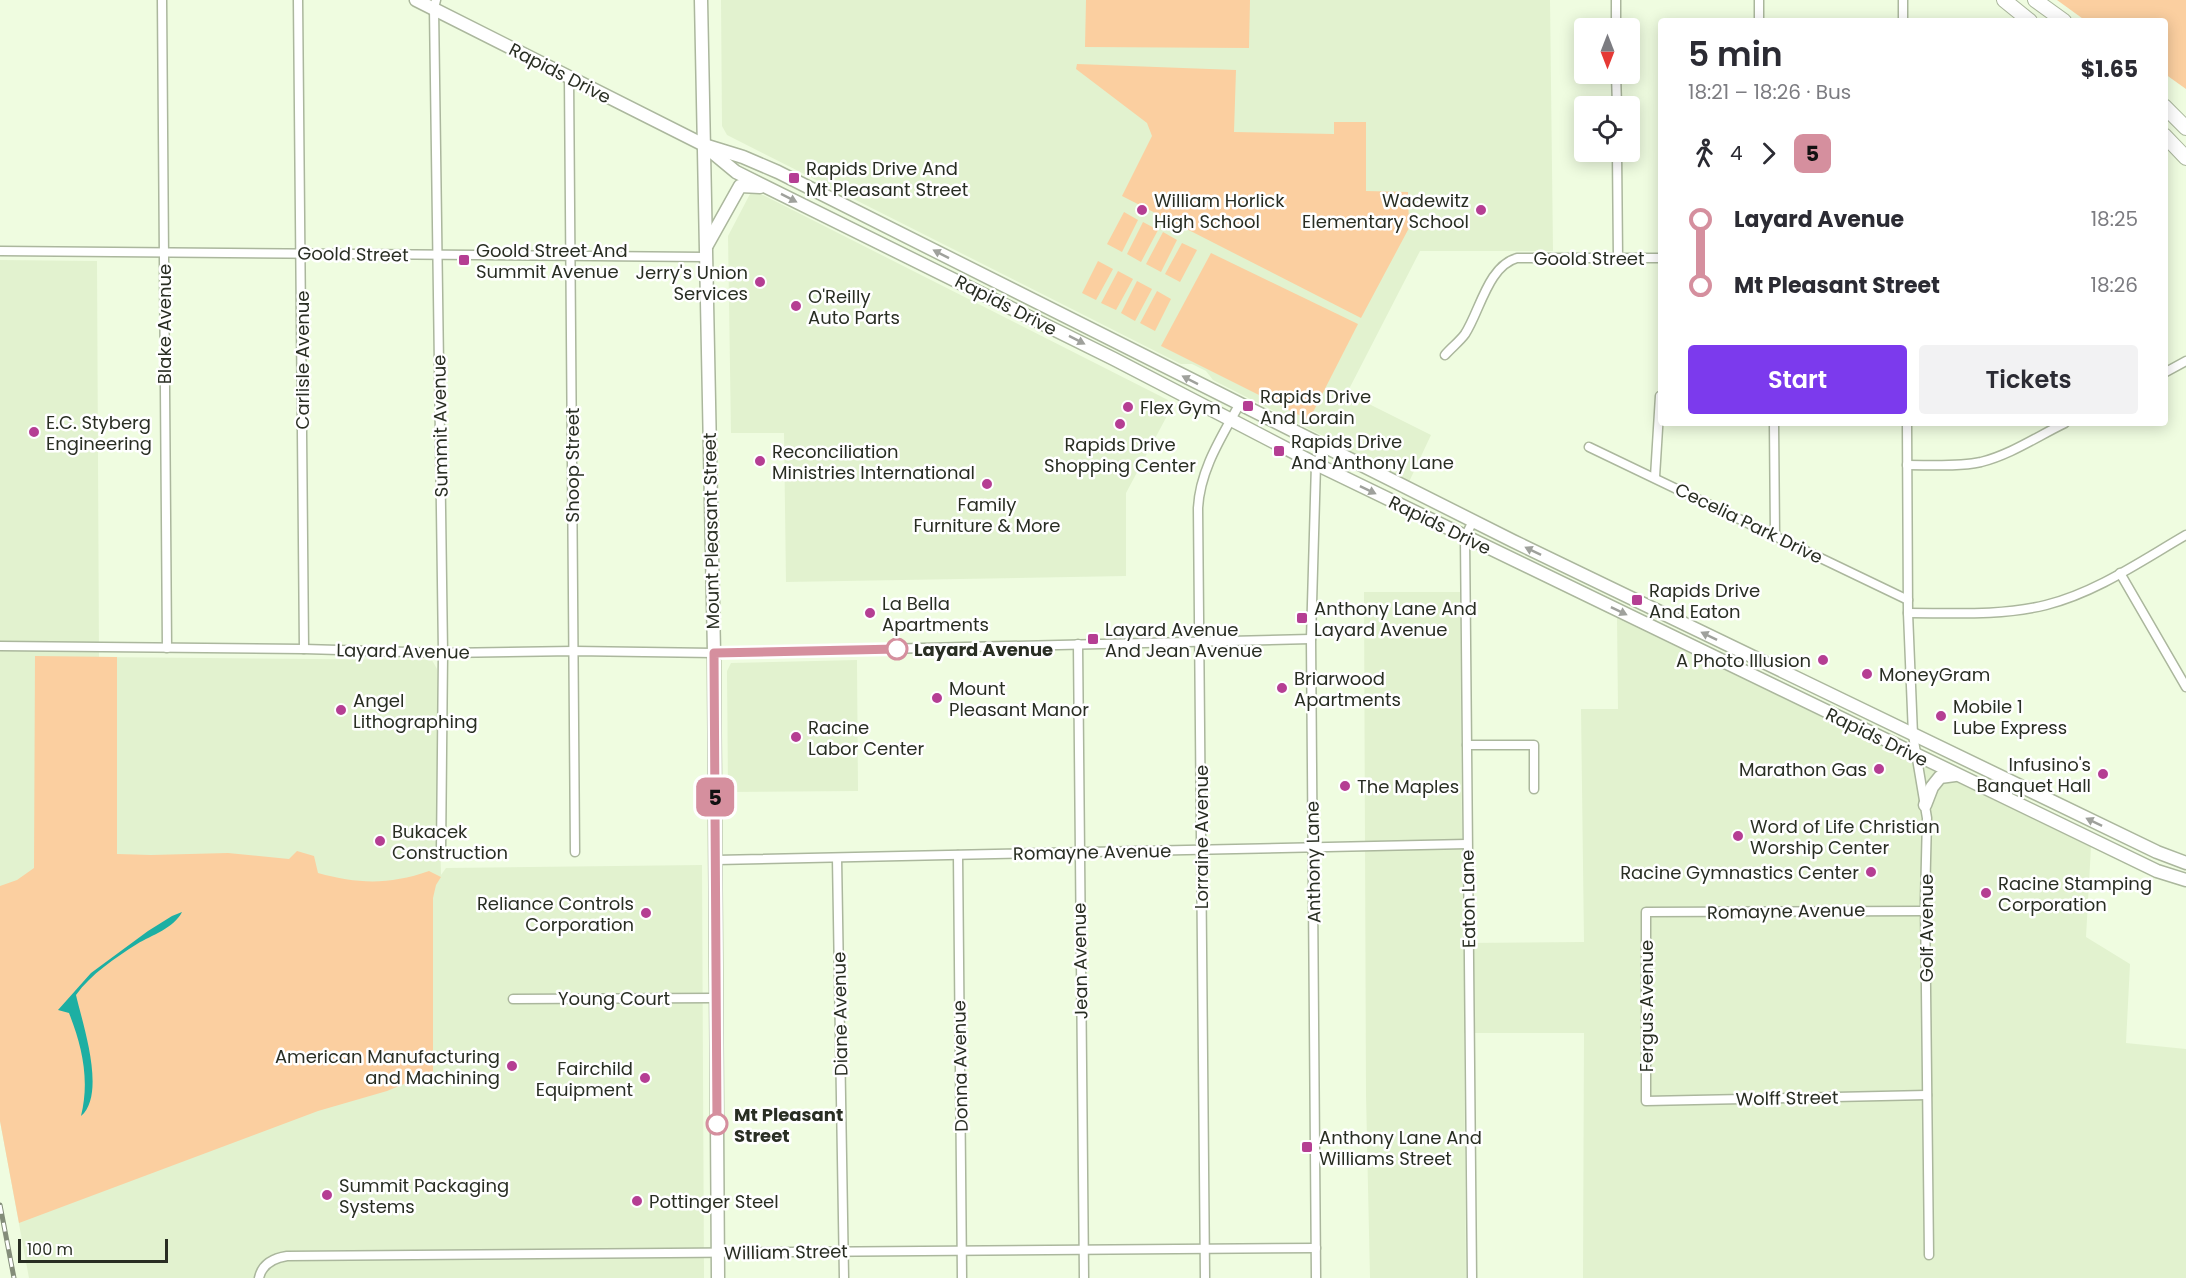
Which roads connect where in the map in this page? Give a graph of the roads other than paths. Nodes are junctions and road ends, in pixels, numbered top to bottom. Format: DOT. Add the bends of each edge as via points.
graph roads {
  1 [pos="162,0"];
  2 [pos="298,0"];
  3 [pos="416,0"];
  4 [pos="701,0"];
  5 [pos="1616,0"];
  6 [pos="1759,0"];
  7 [pos="1903,0"];
  8 [pos="2004,0"];
  9 [pos="2035,0"];
  10 [pos="435,4"];
  11 [pos="1616,18"];
  12 [pos="1760,18"];
  13 [pos="1903,18"];
  14 [pos="2026,18"];
  15 [pos="2060,18"];
  16 [pos="569,77"];
  17 [pos="2168,110"];
  18 [pos="2186,128"];
  19 [pos="2168,139"];
  20 [pos="705,145"];
  21 [pos="2186,158"];
  22 [pos="1617,162"];
  23 [pos="770,188"];
  24 [pos="0,251"];
  25 [pos="706,251"];
  26 [pos="164,252"];
  27 [pos="301,253"];
  28 [pos="438,255"];
  29 [pos="570,256"];
  30 [pos="1618,258"];
  31 [pos="1658,258"];
  32 [pos="1445,354"];
  33 [pos="2186,361"];
  34 [pos="2168,371"];
  35 [pos="1239,405"];
  36 [pos="1231,420"];
  37 [pos="1658,426"];
  38 [pos="1774,426"];
  39 [pos="1907,426"];
  40 [pos="2059,426"];
  41 [pos="1589,447"];
  42 [pos="1325,448"];
  43 [pos="1316,464"];
  44 [pos="1907,465"];
  45 [pos="1655,477"];
  46 [pos="1473,521"];
  47 [pos="2186,535"];
  48 [pos="1775,536"];
  49 [pos="1466,537"];
  50 [pos="2120,573"];
  51 [pos="1598,582"];
  52 [pos="1591,598"];
  53 [pos="1908,600"];
  54 [pos="1908,613"];
  55 [pos="1681,622"];
  56 [pos="1674,638"];
  57 [pos="1311,639"];
  58 [pos="1199,641"];
  59 [pos="1078,644"];
  60 [pos="0,646"];
  61 [pos="167,648"];
  62 [pos="304,649"];
  63 [pos="574,651"];
  64 [pos="443,653"];
  65 [pos="714,653"];
  66 [pos="1757,659"];
  67 [pos="1750,675"];
  68 [pos="2186,687"];
  69 [pos="1817,688"];
  70 [pos="1808,703"];
  71 [pos="1848,703"];
  72 [pos="1841,719"];
  73 [pos="1913,735"];
  74 [pos="1467,745"];
  75 [pos="1916,756"];
  76 [pos="1955,775"];
  77 [pos="1534,789"];
  78 [pos="2038,795"];
  79 [pos="1925,806"];
  80 [pos="2032,811"];
  81 [pos="2122,836"];
  82 [pos="1467,843"];
  83 [pos="1313,847"];
  84 [pos="1201,849"];
  85 [pos="2116,851"];
  86 [pos="441,852"];
  87 [pos="575,852"];
  88 [pos="1080,852"];
  89 [pos="958,855"];
  90 [pos="837,858"];
  91 [pos="716,860"];
  92 [pos="2186,863"];
  93 [pos="2157,871"];
  94 [pos="2186,880"];
  95 [pos="2186,885"];
  96 [pos="1926,911"];
  97 [pos="1646,912"];
  98 [pos="715,998"];
  99 [pos="513,999"];
  100 [pos="1927,1095"];
  101 [pos="1646,1101"];
  102 [pos="1316,1248"];
  103 [pos="1205,1249"];
  104 [pos="962,1250"];
  105 [pos="1083,1250"];
  106 [pos="844,1251"];
  107 [pos="718,1252"];
  108 [pos="1929,1255"];
  109 [pos="260,1274"];
  110 [pos="718,1278"];
  111 [pos="844,1278"];
  112 [pos="962,1278"];
  113 [pos="1084,1278"];
  114 [pos="1205,1278"];
  115 [pos="1316,1278"];
  116 [pos="1472,1278"];
  1 -- 26 [label="street, Blake Avenue"];
  2 -- 27 [label="street, Carlisle Avenue"];
  3 -- 10 [label="street, Rapids Drive"];
  4 -- 20 [label="street, Mount Pleasant Street"];
  5 -- 11 [label="street"];
  6 -- 12 [label="street"];
  7 -- 13 [label="street"];
  8 -- 14 [label="main road"];
  9 -- 15 [label="main road"];
  10 -- 16 [label="street, Rapids Drive"];
  10 -- 28 [label="street, Summit Avenue"];
  16 -- 20 [label="street, Rapids Drive"];
  16 -- 29 [label="street, Shoop Street"];
  17 -- 18 [label="main road"];
  19 -- 21 [label="main road"];
  20 -- 23 [label="street, Rapids Drive" via="736,172"];
  20 -- 25 [label="street, Mount Pleasant Street"];
  35 -- 20 [label="street, Rapids Drive, one-way" via="778,172"];
  22 -- 30 [label="street"];
  23 -- 25 [label="street" via="741,186"];
  23 -- 36 [label="street, Rapids Drive, one-way"];
  24 -- 26 [label="street, Goold Street"];
  25 -- 29 [label="street, Goold Street"];
  25 -- 65 [label="street, Mount Pleasant Street"];
  26 -- 27 [label="street, Goold Street"];
  26 -- 61 [label="street, Blake Avenue"];
  27 -- 28 [label="street, Goold Street"];
  27 -- 62 [label="street, Carlisle Avenue"];
  28 -- 29 [label="street, Goold Street"];
  28 -- 64 [label="street, Summit Avenue"];
  29 -- 63 [label="street, Shoop Street"];
  30 -- 31 [label="street, Goold Street"];
  30 -- 32 [label="street, Goold Street" via="1510,260 1497,272 1464,335"];
  33 -- 34 [label="street"];
  35 -- 36 [label="street, Lorraine Avenue"];
  35 -- 42 [label="street, Rapids Drive"];
  36 -- 43 [label="street, Rapids Drive"];
  36 -- 58 [label="street, Lorraine Avenue" via="1206,469 1199,495"];
  37 -- 45 [label="street"];
  38 -- 48 [label="street"];
  39 -- 44 [label="street, Golf Avenue"];
  40 -- 44 [label="street" via="1983,461"];
  41 -- 45 [label="street, Cecelia Park Drive"];
  42 -- 43 [label="street, Anthony Lane"];
  42 -- 46 [label="street, Rapids Drive"];
  43 -- 49 [label="street, Rapids Drive, one-way"];
  43 -- 57 [label="street, Anthony Lane"];
  44 -- 53 [label="street, Golf Avenue"];
  45 -- 48 [label="street, Cecelia Park Drive"];
  46 -- 49 [label="street, Eaton Lane"];
  51 -- 46 [label="street, Rapids Drive, one-way"];
  47 -- 50 [label="street"];
  48 -- 53 [label="street, Cecelia Park Drive"];
  49 -- 52 [label="street, Rapids Drive"];
  49 -- 74 [label="street, Eaton Lane"];
  50 -- 54 [label="street" via="2068,598 2026,609"];
  50 -- 68 [label="street"];
  51 -- 52 [label="street"];
  51 -- 55 [label="street, Rapids Drive"];
  52 -- 56 [label="street, Rapids Drive, one-way"];
  53 -- 54 [label="street, Golf Avenue"];
  54 -- 73 [label="street, Golf Avenue"];
  55 -- 56 [label="street"];
  66 -- 55 [label="street, Rapids Drive, one-way"];
  56 -- 67 [label="street, Rapids Drive"];
  57 -- 58 [label="street, Layard Avenue"];
  57 -- 83 [label="street, Anthony Lane"];
  58 -- 59 [label="street, Layard Avenue"];
  58 -- 84 [label="street, Lorraine Avenue"];
  59 -- 65 [label="street, Layard Avenue"];
  59 -- 88 [label="street, Jean Avenue"];
  60 -- 61 [label="street, Layard Avenue"];
  61 -- 62 [label="street, Layard Avenue"];
  62 -- 64 [label="street, Layard Avenue"];
  63 -- 64 [label="street, Layard Avenue"];
  63 -- 65 [label="street, Layard Avenue"];
  63 -- 87 [label="street, Shoop Street"];
  64 -- 86 [label="street, Summit Avenue"];
  65 -- 91 [label="street, Mount Pleasant Street"];
  66 -- 67 [label="street"];
  66 -- 69 [label="street, Rapids Drive"];
  67 -- 70 [label="street, Rapids Drive"];
  69 -- 70 [label="street"];
  69 -- 71 [label="street, Rapids Drive"];
  70 -- 72 [label="street, Rapids Drive"];
  71 -- 72 [label="street"];
  71 -- 73 [label="street, Rapids Drive"];
  72 -- 75 [label="street, Rapids Drive"];
  73 -- 75 [label="street, Golf Avenue"];
  73 -- 78 [label="street, Rapids Drive"];
  74 -- 77 [label="street" via="1534,745"];
  74 -- 82 [label="street, Eaton Lane"];
  75 -- 76 [label="street, Rapids Drive"];
  75 -- 79 [label="street, Golf Avenue"];
  76 -- 79 [label="street" via="1940,777"];
  76 -- 80 [label="street, Rapids Drive"];
  78 -- 80 [label="street"];
  81 -- 78 [label="street, Rapids Drive, one-way"];
  79 -- 96 [label="street, Golf Avenue"];
  80 -- 85 [label="street, Rapids Drive"];
  81 -- 85 [label="street"];
  81 -- 92 [label="street, Rapids Drive"];
  82 -- 83 [label="street, Romayne Avenue"];
  82 -- 116 [label="street, Eaton Lane"];
  83 -- 84 [label="street, Romayne Avenue"];
  83 -- 102 [label="street, Anthony Lane"];
  84 -- 88 [label="street, Romayne Avenue"];
  84 -- 103 [label="street, Lorraine Avenue"];
  85 -- 93 [label="street, Rapids Drive"];
  88 -- 89 [label="street, Romayne Avenue"];
  88 -- 105 [label="street, Jean Avenue"];
  89 -- 90 [label="street, Romayne Avenue"];
  89 -- 104 [label="street, Donna Avenue"];
  90 -- 91 [label="street, Romayne Avenue"];
  90 -- 106 [label="street, Diane Avenue"];
  91 -- 98 [label="street, Mount Pleasant Street"];
  93 -- 94 [label="street"];
  93 -- 95 [label="street, Rapids Drive"];
  96 -- 97 [label="street, Romayne Avenue"];
  96 -- 100 [label="street, Golf Avenue"];
  97 -- 101 [label="street, Fergus Avenue"];
  98 -- 99 [label="street, Young Court"];
  98 -- 107 [label="street, Mount Pleasant Street"];
  100 -- 101 [label="street, Wolff Street"];
  100 -- 108 [label="street, Golf Avenue"];
  102 -- 103 [label="street, William Street"];
  102 -- 115 [label="street, Anthony Lane"];
  103 -- 105 [label="street, William Street"];
  103 -- 114 [label="street, Lorraine Avenue"];
  104 -- 105 [label="street, William Street"];
  104 -- 106 [label="street, William Street"];
  104 -- 112 [label="street, Donna Avenue"];
  105 -- 113 [label="street, Jean Avenue"];
  106 -- 107 [label="street, William Street"];
  106 -- 111 [label="street, Diane Avenue"];
  107 -- 109 [label="street, William Street" via="287,1256 274,1258"];
  107 -- 110 [label="street, Mount Pleasant Street"];
}
